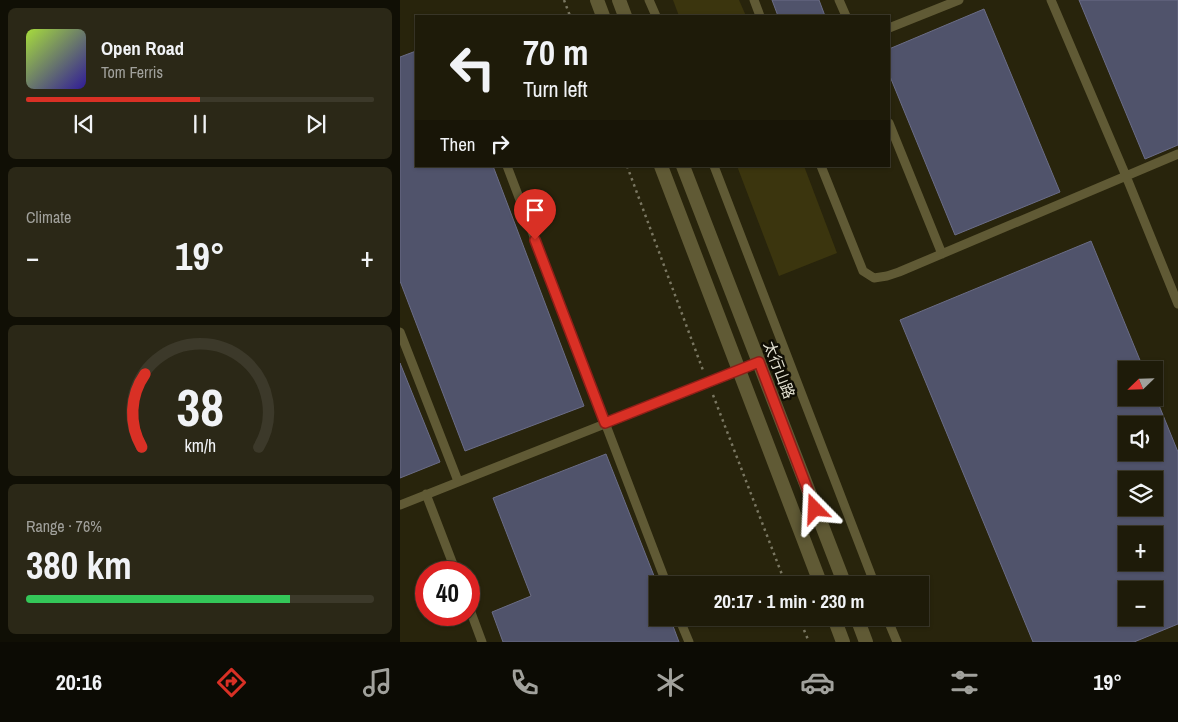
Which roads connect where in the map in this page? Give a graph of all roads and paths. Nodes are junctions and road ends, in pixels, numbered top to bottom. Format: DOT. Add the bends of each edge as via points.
graph roads {
  1 [pos="564,0"];
  2 [pos="597,0"];
  3 [pos="619,0"];
  4 [pos="650,0"];
  5 [pos="754,0"];
  6 [pos="839,0"];
  7 [pos="959,0"];
  8 [pos="1051,0"];
  9 [pos="570,15"];
  10 [pos="603,15"];
  11 [pos="625,15"];
  12 [pos="656,15"];
  13 [pos="760,15"];
  14 [pos="846,15"];
  15 [pos="890,28"];
  16 [pos="890,125"];
  17 [pos="1178,154"];
  18 [pos="507,167"];
  19 [pos="661,167"];
  20 [pos="683,167"];
  21 [pos="714,167"];
  22 [pos="821,167"];
  23 [pos="1126,176"];
  24 [pos="942,254"];
  25 [pos="1178,304"];
  26 [pos="400,332"];
  27 [pos="759,362"];
  28 [pos="739,370"];
  29 [pos="605,423"];
  30 [pos="458,482"];
  31 [pos="426,494"];
  32 [pos="400,504"];
  33 [pos="452,561"];
  34 [pos="664,576"];
  35 [pos="818,576"];
  36 [pos="841,576"];
  37 [pos="872,576"];
  38 [pos="476,626"];
  39 [pos="682,626"];
  40 [pos="802,626"];
  41 [pos="837,626"];
  42 [pos="860,626"];
  43 [pos="891,626"];
  44 [pos="482,642"];
  45 [pos="689,642"];
  46 [pos="809,642"];
  47 [pos="843,642"];
  48 [pos="866,642"];
  49 [pos="897,642"];
  1 -- 9 [label="path"];
  2 -- 10 [label="street"];
  3 -- 11 [label="street"];
  4 -- 12 [label="lane"];
  5 -- 13 [label="lane"];
  6 -- 14 [label="lane"];
  7 -- 15 [label="lane"];
  8 -- 23 [label="lane"];
  16 -- 24 [label="lane"];
  17 -- 23 [label="lane"];
  18 -- 29 [label="lane"];
  19 -- 28 [label="street"];
  20 -- 27 [label="street, 太行山路"];
  21 -- 37 [label="lane"];
  22 -- 24 [label="lane" via="863,271 874,278 887,276"];
  23 -- 24 [label="lane"];
  23 -- 25 [label="lane"];
  26 -- 30 [label="lane"];
  27 -- 28 [label="lane"];
  27 -- 36 [label="street, 太行山路"];
  28 -- 29 [label="lane"];
  28 -- 35 [label="street"];
  29 -- 30 [label="lane"];
  29 -- 34 [label="lane"];
  30 -- 31 [label="lane"];
  31 -- 32 [label="lane"];
  31 -- 33 [label="lane"];
  38 -- 44 [label="lane"];
  39 -- 45 [label="lane"];
  40 -- 46 [label="path"];
  41 -- 47 [label="street"];
  42 -- 48 [label="street"];
  43 -- 49 [label="lane"];
}
